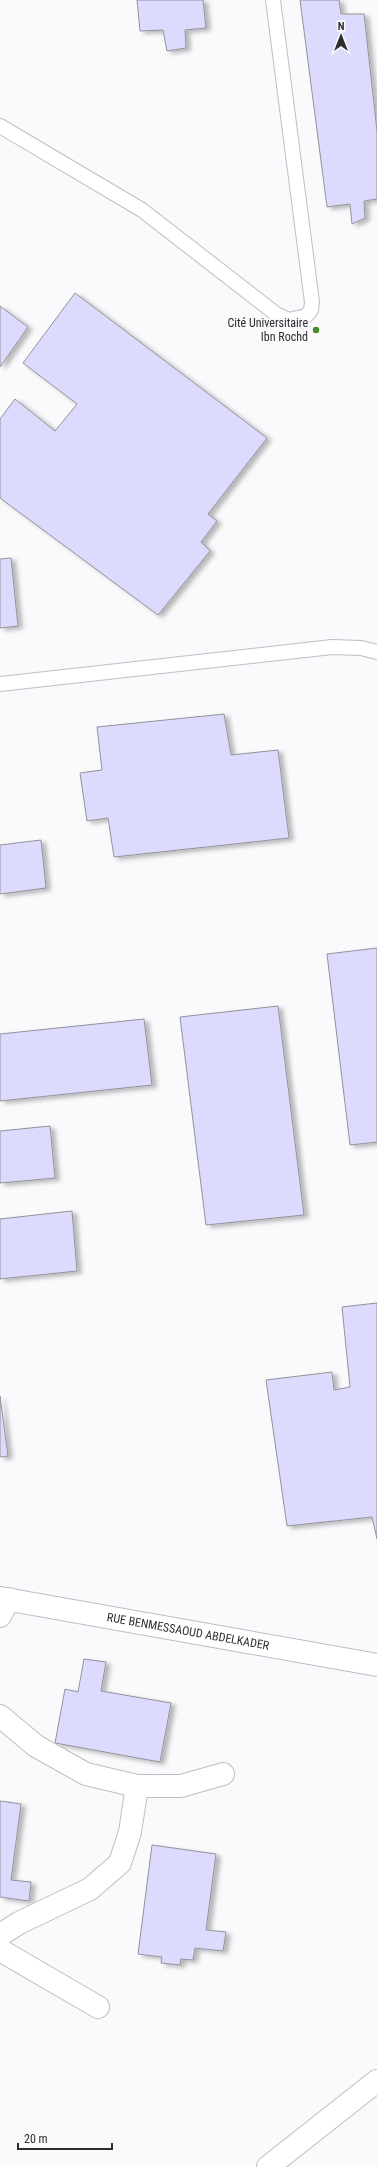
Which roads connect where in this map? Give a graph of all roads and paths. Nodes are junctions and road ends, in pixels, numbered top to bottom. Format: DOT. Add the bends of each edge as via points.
graph roads {
  1 [pos="272,0"];
  2 [pos="0,126"];
  3 [pos="377,652"];
  4 [pos="0,684"];
  5 [pos="3,1604"];
  6 [pos="377,1665"];
  7 [pos="0,1716"];
  8 [pos="223,1774"];
  9 [pos="137,1786"];
  10 [pos="0,1934"];
  11 [pos="0,1950"];
  12 [pos="98,2007"];
  13 [pos="377,2081"];
  14 [pos="268,2167"];
  1 -- 2 [label="lane" via="312,302 311,310 306,316 289,320 276,314 142,210"];
  3 -- 4 [label="lane" via="361,648 332,647"];
  5 -- 6 [label="street, RUE BENMESSAOUD ABDELKADER"];
  7 -- 9 [label="street" via="36,1746 86,1774"];
  8 -- 9 [label="street" via="181,1786"];
  9 -- 10 [label="street" via="130,1832 120,1863 90,1889"];
  11 -- 12 [label="street"];
  13 -- 14 [label="street"];
}
